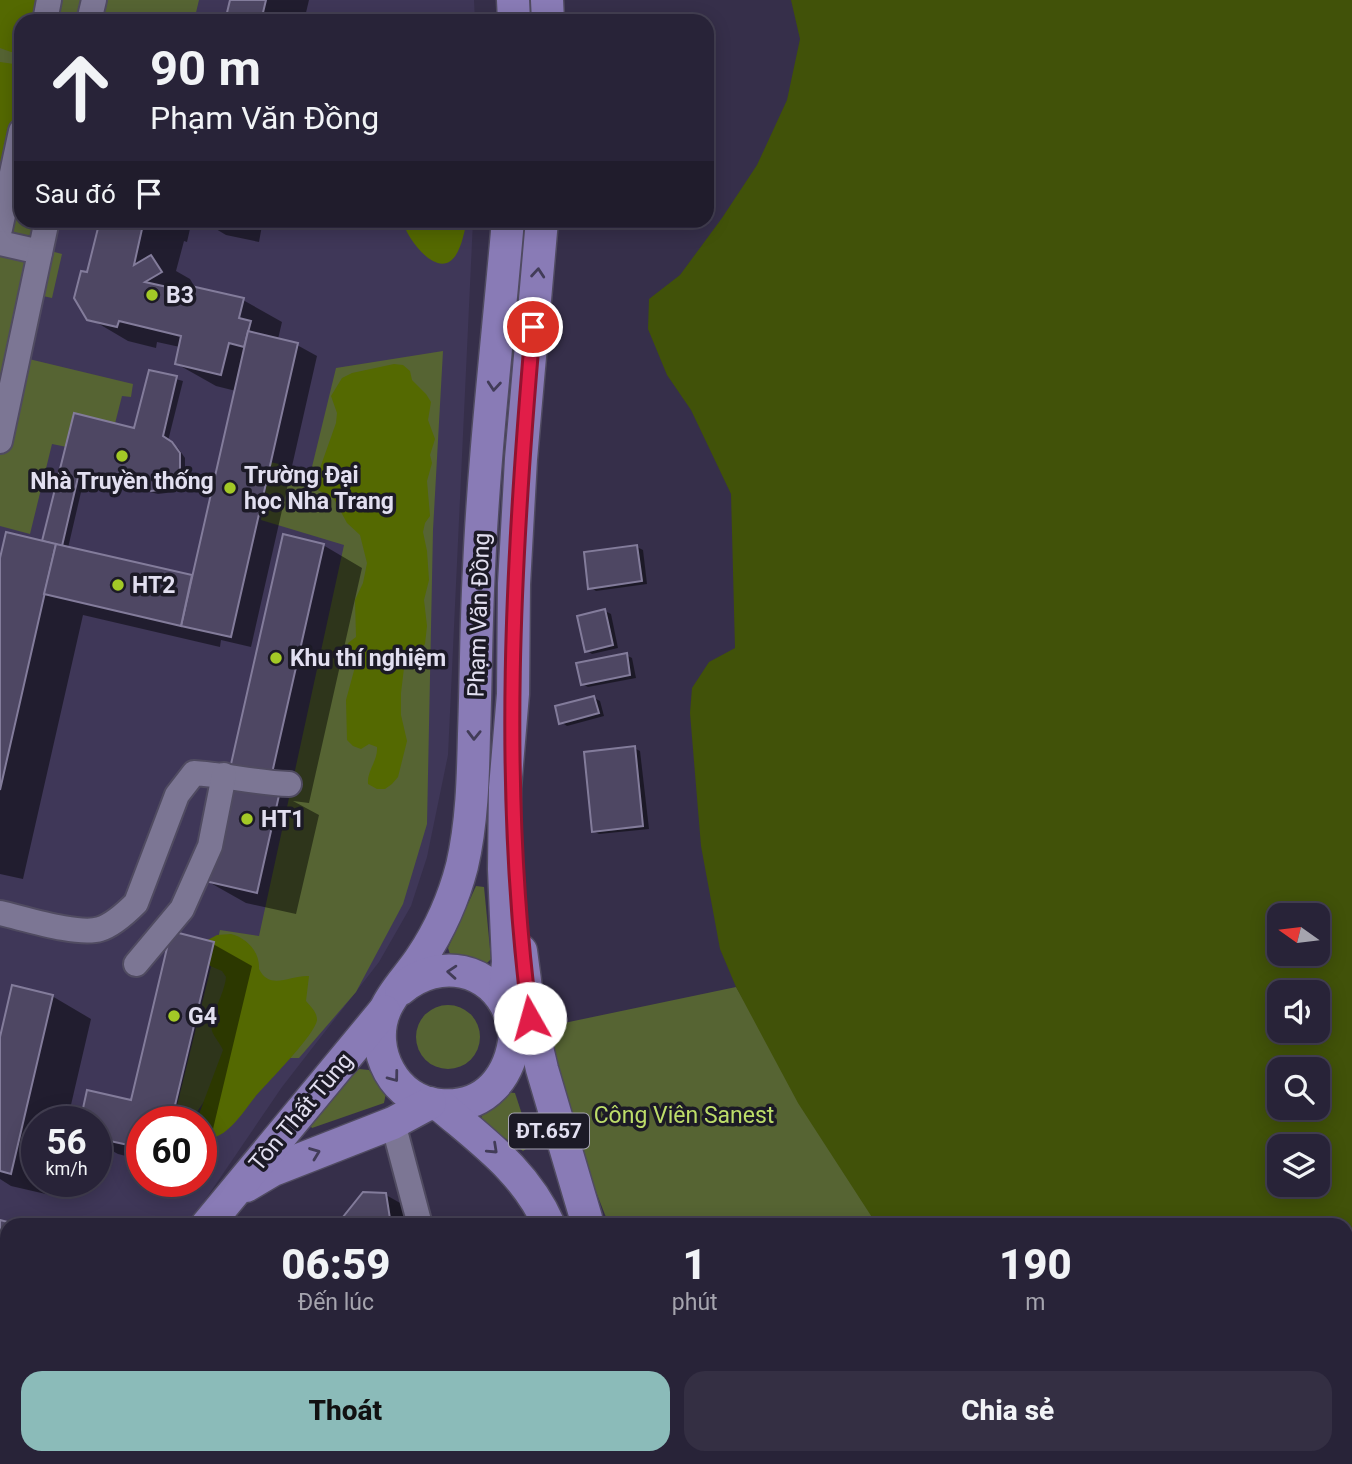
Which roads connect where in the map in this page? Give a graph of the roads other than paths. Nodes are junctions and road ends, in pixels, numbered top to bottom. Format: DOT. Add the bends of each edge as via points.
graph roads {
  1 [pos="14,164"];
  2 [pos="45,228"];
  3 [pos="508,228"];
  4 [pos="541,228"];
  5 [pos="0,229"];
  6 [pos="0,243"];
  7 [pos="40,252"];
  8 [pos="0,441"];
  9 [pos="513,694"];
  10 [pos="224,775"];
  11 [pos="289,784"];
  12 [pos="0,913"];
  13 [pos="136,964"];
  14 [pos="391,1001"];
  15 [pos="504,1001"];
  16 [pos="515,1034"];
  17 [pos="435,1105"];
  18 [pos="393,1123"];
  19 [pos="212,1218"];
  20 [pos="212,1218"];
  21 [pos="418,1218"];
  22 [pos="545,1218"];
  23 [pos="587,1218"];
  24 [pos="587,1218"];
  1 -- 5 [label="street"];
  2 -- 7 [label="street"];
  3 -- 14 [label="main road, Phạm Văn Đồng / ĐT.657, one-way" via="479,568 470,823 461,868 443,916"];
  9 -- 4 [label="main road, Phạm Văn Đồng / ĐT.657, one-way" via="514,584"];
  6 -- 7 [label="street"];
  7 -- 8 [label="street"];
  9 -- 15 [label="main road, Phạm Văn Đồng / ĐT.657" via="505,788 508,962"];
  9 -- 23 [label="main road" via="514,850 530,1018 552,1110"];
  10 -- 11 [label="street"];
  10 -- 12 [label="street" via="194,773 177,795 136,903 125,914 100,929 81,931"];
  10 -- 13 [label="street" via="210,846 182,909"];
  15 -- 14 [label="main road, Phạm Văn Đồng / ĐT.657, one-way" via="491,985 452,970 412,979"];
  14 -- 17 [label="main road, Phạm Văn Đồng / ĐT.657, one-way" via="379,1033 382,1057 392,1078 408,1094"];
  14 -- 19 [label="main road, Tôn Thất Tùng"];
  15 -- 16 [label="main road, Phạm Văn Đồng / ĐT.657"];
  16 -- 17 [label="main road, ĐT.657" via="506,1072 494,1087 460,1104"];
  16 -- 24 [label="main road, Phạm Văn Đồng / ĐT.657"];
  17 -- 18 [label="main road, Tôn Thất Tùng"];
  17 -- 22 [label="main road, Phạm Văn Đồng / ĐT.657, one-way" via="493,1148 522,1179"];
  20 -- 18 [label="main road, Tôn Thất Tùng, one-way" via="247,1185 273,1170"];
  18 -- 21 [label="street"];
}
